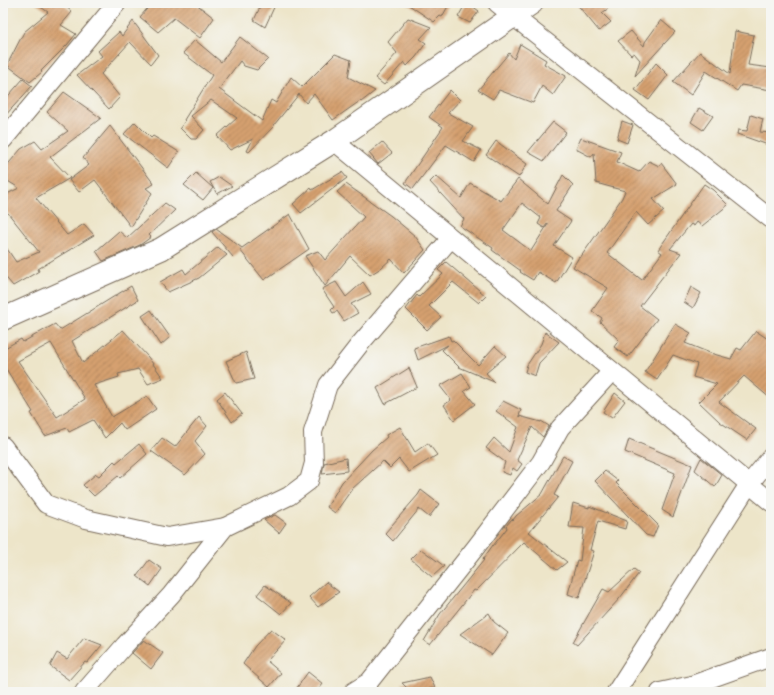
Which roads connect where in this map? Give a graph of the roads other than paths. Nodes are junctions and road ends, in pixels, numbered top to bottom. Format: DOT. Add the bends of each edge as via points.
graph roads {
  1 [pos="117,3"];
  2 [pos="532,3"];
  3 [pos="505,10"];
  4 [pos="3,140"];
  5 [pos="334,141"];
  6 [pos="771,219"];
  7 [pos="451,238"];
  8 [pos="3,318"];
  9 [pos="612,371"];
  10 [pos="3,446"];
  11 [pos="771,457"];
  12 [pos="748,484"];
  13 [pos="771,502"];
  14 [pos="225,527"];
  15 [pos="771,656"];
  16 [pos="696,689"];
  17 [pos="84,692"];
  18 [pos="353,692"];
  19 [pos="616,692"];
  20 [pos="660,692"];
  1 -- 4 [label="street"];
  2 -- 3 [label="main road"];
  3 -- 5 [label="main road"];
  3 -- 6 [label="street"];
  5 -- 7 [label="street"];
  5 -- 8 [label="main road" via="161,249"];
  7 -- 9 [label="street"];
  7 -- 14 [label="street" via="328,385 313,432 314,462 309,481 289,496"];
  9 -- 12 [label="street"];
  9 -- 18 [label="street" via="560,428 536,468 369,682"];
  10 -- 14 [label="street" via="46,504 86,519 167,537"];
  11 -- 12 [label="street"];
  12 -- 13 [label="street"];
  12 -- 19 [label="street"];
  14 -- 17 [label="street" via="171,595"];
  15 -- 16 [label="street"];
  16 -- 20 [label="street"];
}
